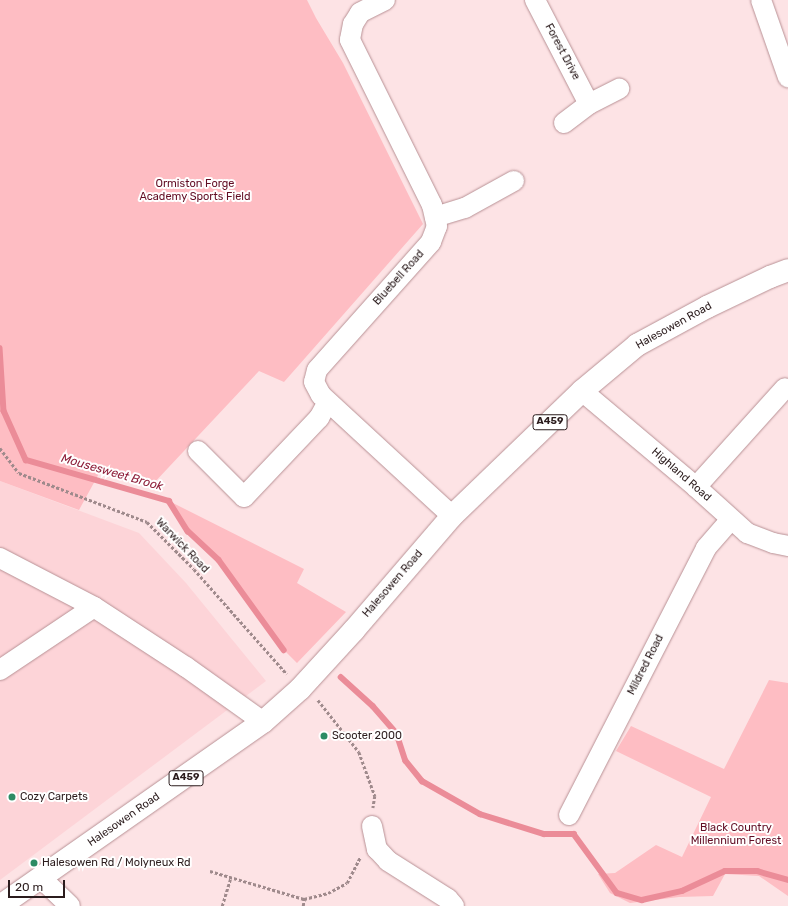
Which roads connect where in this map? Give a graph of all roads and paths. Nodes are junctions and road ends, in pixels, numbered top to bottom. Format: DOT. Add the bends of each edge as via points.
graph roads {
  1 [pos="385,0"];
  2 [pos="535,0"];
  3 [pos="761,0"];
  4 [pos="788,77"];
  5 [pos="619,89"];
  6 [pos="589,104"];
  7 [pos="564,123"];
  8 [pos="514,181"];
  9 [pos="435,217"];
  10 [pos="788,270"];
  11 [pos="785,388"];
  12 [pos="582,391"];
  13 [pos="328,402"];
  14 [pos="0,448"];
  15 [pos="198,451"];
  16 [pos="696,487"];
  17 [pos="452,516"];
  18 [pos="730,520"];
  19 [pos="788,546"];
  20 [pos="0,558"];
  21 [pos="94,607"];
  22 [pos="0,670"];
  23 [pos="300,689"];
  24 [pos="263,722"];
  25 [pos="569,815"];
  26 [pos="372,826"];
  27 [pos="377,849"];
  28 [pos="210,871"];
  29 [pos="231,877"];
  30 [pos="41,878"];
  31 [pos="304,899"];
  32 [pos="0,906"];
  33 [pos="70,906"];
  34 [pos="222,906"];
  35 [pos="303,906"];
  36 [pos="454,906"];
  1 -- 9 [label="street, Bluebell Road" via="360,13 353,24 350,40 432,205"];
  2 -- 6 [label="street, Forest Drive"];
  3 -- 4 [label="street"];
  5 -- 6 [label="street"];
  6 -- 7 [label="street"];
  8 -- 9 [label="street" via="465,208"];
  9 -- 13 [label="street, Bluebell Road" via="437,226 431,242 318,370 314,382"];
  10 -- 12 [label="main road, Halesowen Road / A459" via="770,276 707,307 637,345"];
  11 -- 16 [label="street"];
  12 -- 16 [label="street, Highland Road"];
  12 -- 17 [label="main road, Halesowen Road / A459"];
  13 -- 15 [label="street" via="319,418 244,497"];
  13 -- 17 [label="street, Bluebell Road"];
  14 -- 23 [label="path, Warwick Road" via="19,473 147,522 194,569"];
  16 -- 18 [label="street, Highland Road"];
  17 -- 23 [label="main road, Halesowen Road / A459"];
  18 -- 19 [label="street, Highland Road" via="747,533 773,544"];
  18 -- 25 [label="street, Mildred Road" via="706,548"];
  20 -- 21 [label="street"];
  21 -- 22 [label="street"];
  21 -- 24 [label="street" via="186,667"];
  23 -- 24 [label="main road, Halesowen Road / A459"];
  23 -- 26 [label="path, Warwick Road" via="320,702 359,752 374,796"];
  24 -- 30 [label="main road, Halesowen Road / A459"];
  26 -- 27 [label="street"];
  27 -- 31 [label="path" via="361,857 347,883 328,893"];
  27 -- 36 [label="street" via="388,861 448,899"];
  28 -- 29 [label="path"];
  29 -- 31 [label="path"];
  29 -- 34 [label="path"];
  30 -- 32 [label="main road, Halesowen Road / A459"];
  30 -- 33 [label="street"];
  31 -- 35 [label="path"];
}
